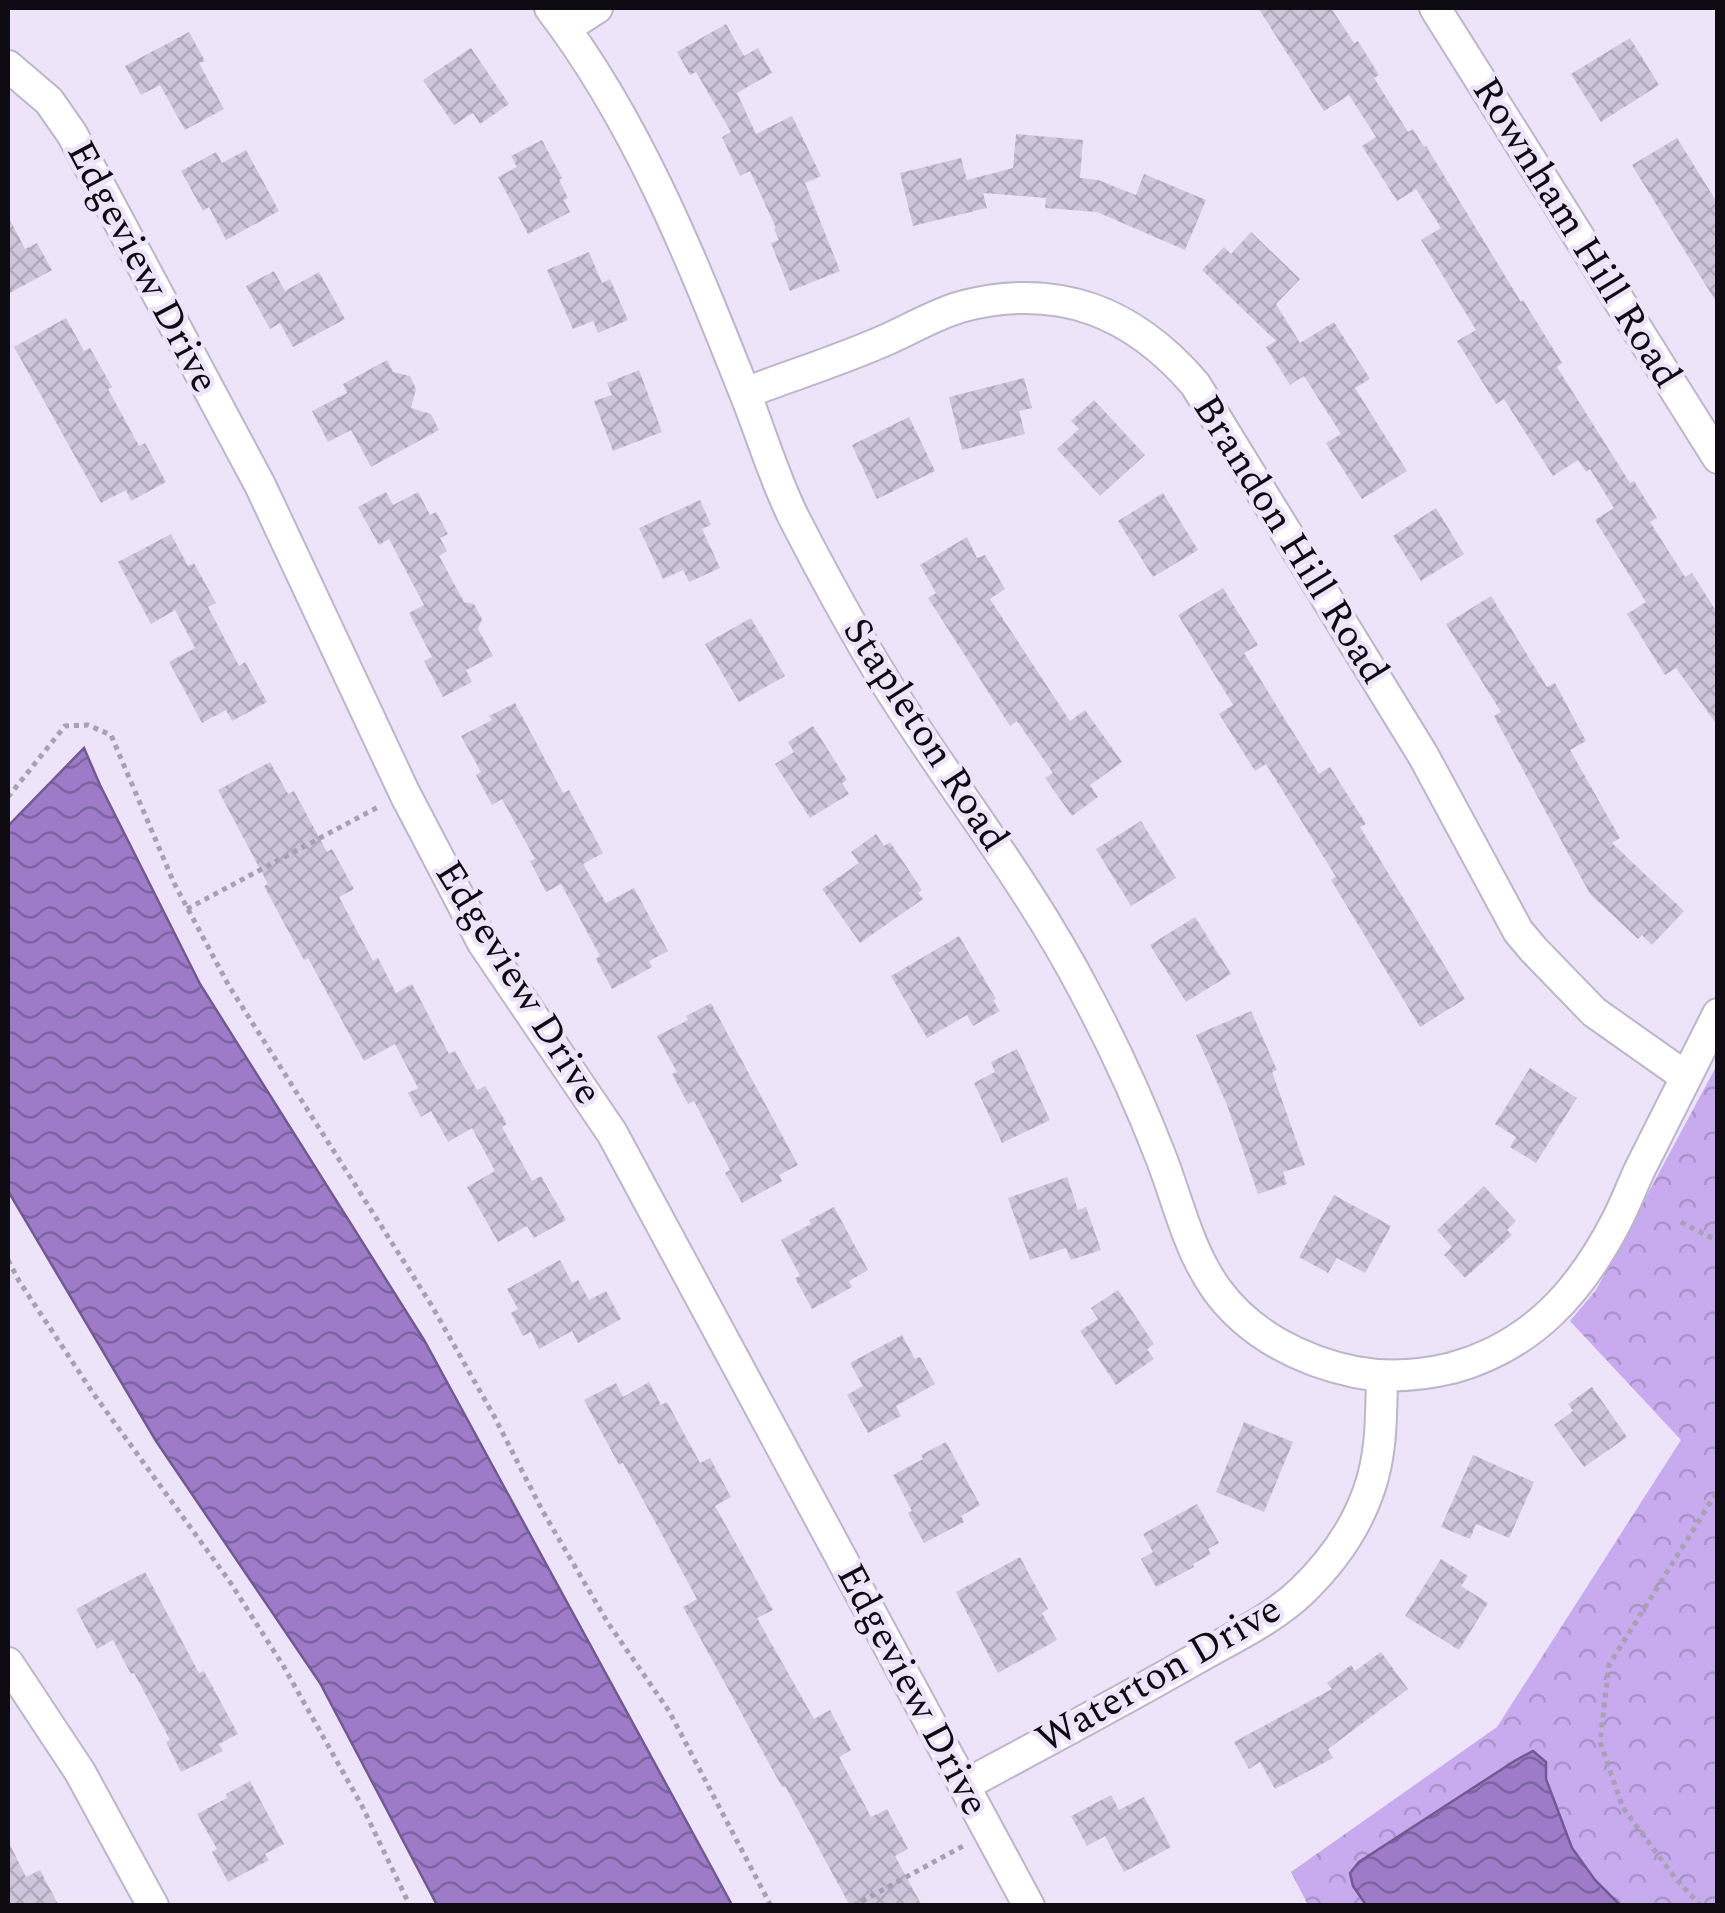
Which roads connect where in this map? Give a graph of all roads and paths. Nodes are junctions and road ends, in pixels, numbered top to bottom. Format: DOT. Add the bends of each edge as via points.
graph roads {
  1 [pos="597,8"];
  2 [pos="1435,8"];
  3 [pos="558,18"];
  4 [pos="8,66"];
  5 [pos="745,393"];
  6 [pos="1718,458"];
  7 [pos="406,794"];
  8 [pos="8,798"];
  9 [pos="187,909"];
  10 [pos="1718,1014"];
  11 [pos="1686,1077"];
  12 [pos="1681,1222"];
  13 [pos="1718,1242"];
  14 [pos="8,1260"];
  15 [pos="1382,1377"];
  16 [pos="1718,1490"];
  17 [pos="8,1663"];
  18 [pos="965,1785"];
  19 [pos="988,1832"];
  20 [pos="152,1906"];
  21 [pos="410,1906"];
  22 [pos="771,1906"];
  23 [pos="853,1906"];
  24 [pos="1029,1906"];
  25 [pos="1700,1906"];
  1 -- 3 [label="street"];
  2 -- 6 [label="street, Rownham Hill Road"];
  3 -- 5 [label="street, Stapleton Road" via="658,190"];
  4 -- 7 [label="street, Edgeview Drive" via="49,101 72,134 260,485"];
  5 -- 11 [label="street, Brandon Hill Road" via="938,315 1002,299 1030,296 1084,306 1155,344 1194,384 1423,755 1518,931 1594,1012"];
  5 -- 15 [label="street, Stapleton Road" via="791,512 874,664 1086,992 1151,1132 1206,1275 1264,1336 1335,1368"];
  7 -- 9 [label="path"];
  7 -- 18 [label="street, Edgeview Drive" via="483,943 612,1133"];
  8 -- 9 [label="path" via="65,726 88,725 111,735"];
  9 -- 22 [label="path" via="432,1306 608,1624 669,1711"];
  10 -- 11 [label="street, Stapleton Road"];
  11 -- 15 [label="street, Stapleton Road" via="1616,1222 1562,1302 1529,1333 1482,1357 1436,1372"];
  12 -- 13 [label="path"];
  14 -- 21 [label="path" via="284,1667"];
  15 -- 18 [label="street, Waterton Drive" via="1381,1445 1368,1494 1329,1563 1300,1593 1270,1616"];
  16 -- 25 [label="path" via="1609,1665 1600,1742 1623,1808"];
  17 -- 20 [label="street" via="80,1772"];
  18 -- 19 [label="street, Edgeview Drive"];
  19 -- 23 [label="path"];
  19 -- 24 [label="street, Edgeview Drive"];
}
